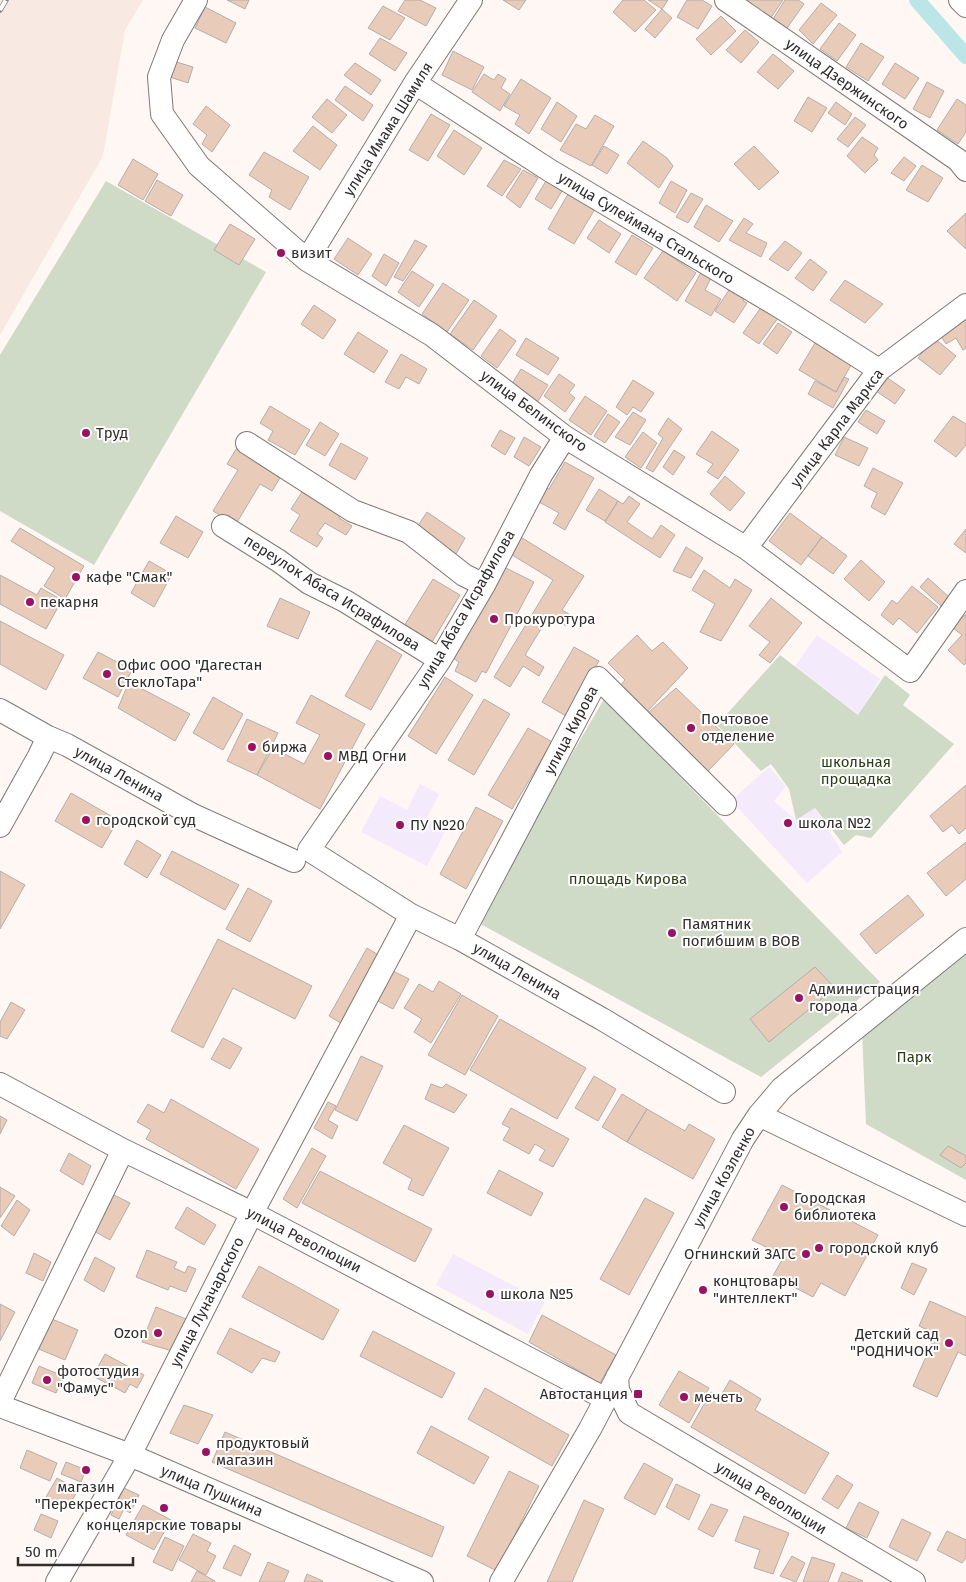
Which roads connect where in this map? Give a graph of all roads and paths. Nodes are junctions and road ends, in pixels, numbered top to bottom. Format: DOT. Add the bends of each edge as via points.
graph roads {
  1 [pos="196,0"];
  2 [pos="471,0"];
  3 [pos="726,0"];
  4 [pos="960,0"];
  5 [pos="966,6"];
  6 [pos="415,83"];
  7 [pos="966,170"];
  8 [pos="307,260"];
  9 [pos="966,305"];
  10 [pos="879,370"];
  11 [pos="565,437"];
  12 [pos="247,443"];
  13 [pos="223,526"];
  14 [pos="746,548"];
  15 [pos="484,585"];
  16 [pos="966,591"];
  17 [pos="440,660"];
  18 [pos="0,710"];
  19 [pos="48,737"];
  20 [pos="725,804"];
  21 [pos="0,826"];
  22 [pos="301,856"];
  23 [pos="411,915"];
  24 [pos="460,939"];
  25 [pos="966,940"];
  26 [pos="0,1084"];
  27 [pos="724,1092"];
  28 [pos="759,1115"];
  29 [pos="123,1150"];
  30 [pos="252,1213"];
  31 [pos="966,1215"];
  32 [pos="617,1376"];
  33 [pos="606,1398"];
  34 [pos="0,1402"];
  35 [pos="0,1406"];
  36 [pos="629,1413"];
  37 [pos="590,1429"];
  38 [pos="130,1455"];
  39 [pos="57,1582"];
  40 [pos="422,1582"];
  41 [pos="501,1582"];
  42 [pos="914,1582"];
  1 -- 8 [label="street, улица Белинского" via="173,40 159,77 162,114 199,166"];
  2 -- 6 [label="street, улица Имама Шамиля"];
  3 -- 7 [label="street, улица Дзержинского" via="958,160"];
  4 -- 5 [label="street"];
  6 -- 8 [label="street, улица Имама Шамиля"];
  6 -- 10 [label="street, улица Сулеймана Стальского" via="549,170 780,307"];
  8 -- 11 [label="street, улица Белинского" via="432,335"];
  9 -- 10 [label="street, улица Карла Маркса"];
  10 -- 14 [label="street, улица Карла Маркса"];
  11 -- 14 [label="street, улица Белинского"];
  11 -- 15 [label="street, улица Абаса Исрафилова" via="541,475"];
  12 -- 15 [label="street" via="353,511 409,532 464,575"];
  13 -- 17 [label="street, переулок Абаса Исрафилова"];
  14 -- 16 [label="street, улица Белинского" via="910,671"];
  15 -- 17 [label="street, улица Абаса Исрафилова"];
  17 -- 22 [label="street, улица Абаса Исрафилова"];
  18 -- 19 [label="street, улица Ленина"];
  19 -- 21 [label="street"];
  19 -- 22 [label="street, улица Ленина" via="193,816"];
  20 -- 24 [label="street, улица Кирова" via="598,678"];
  22 -- 23 [label="street, улица Ленина"];
  23 -- 24 [label="street, улица Ленина"];
  23 -- 30 [label="street, улица Луначарского"];
  24 -- 27 [label="street, улица Ленина"];
  25 -- 28 [label="street, улица Козленко" via="782,1088"];
  26 -- 29 [label="street, улица Революции"];
  28 -- 31 [label="street"];
  28 -- 32 [label="street, улица Козленко" via="743,1139"];
  29 -- 30 [label="street, улица Революции"];
  29 -- 34 [label="street"];
  30 -- 33 [label="street, улица Революции"];
  30 -- 38 [label="street, улица Луначарского"];
  32 -- 33 [label="street, улица Козленко"];
  32 -- 36 [label="street" via="618,1390"];
  33 -- 37 [label="street, улица Козленко"];
  35 -- 38 [label="street, улица Пушкина"];
  36 -- 37 [label="street" via="612,1417"];
  36 -- 42 [label="street, улица Революции"];
  37 -- 41 [label="street, улица Козленко"];
  38 -- 39 [label="street, улица Луначарского"];
  38 -- 40 [label="street, улица Пушкина"];
}
